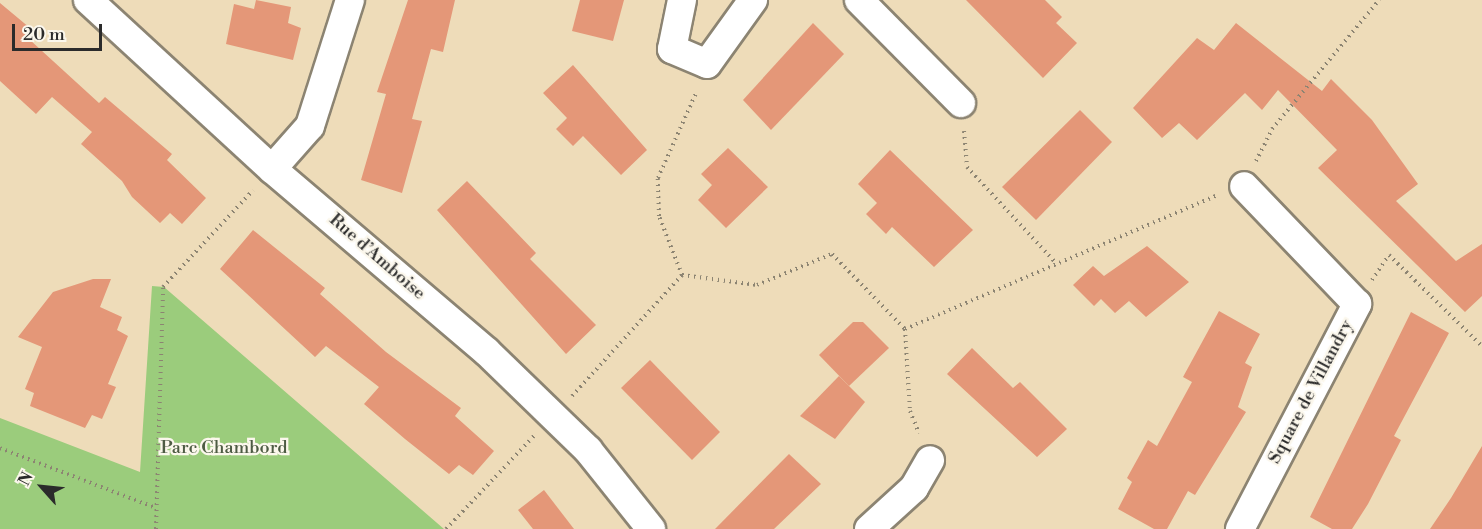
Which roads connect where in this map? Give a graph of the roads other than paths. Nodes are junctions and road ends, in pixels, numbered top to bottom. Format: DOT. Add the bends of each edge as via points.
graph roads {
  1 [pos="88,0"];
  2 [pos="350,0"];
  3 [pos="682,0"];
  4 [pos="753,0"];
  5 [pos="859,0"];
  6 [pos="961,103"];
  7 [pos="272,169"];
  8 [pos="1244,186"];
  9 [pos="930,460"];
  10 [pos="651,529"];
  11 [pos="869,529"];
  12 [pos="1240,529"];
  1 -- 7 [label="street, Rue d’Amboise"];
  2 -- 7 [label="street" via="310,126"];
  3 -- 4 [label="street" via="672,49 707,64"];
  5 -- 6 [label="street"];
  7 -- 10 [label="street, Rue d’Amboise" via="487,351 588,450"];
  8 -- 12 [label="street, Square de Villandry" via="1357,304"];
  9 -- 11 [label="street" via="914,488"];
}
